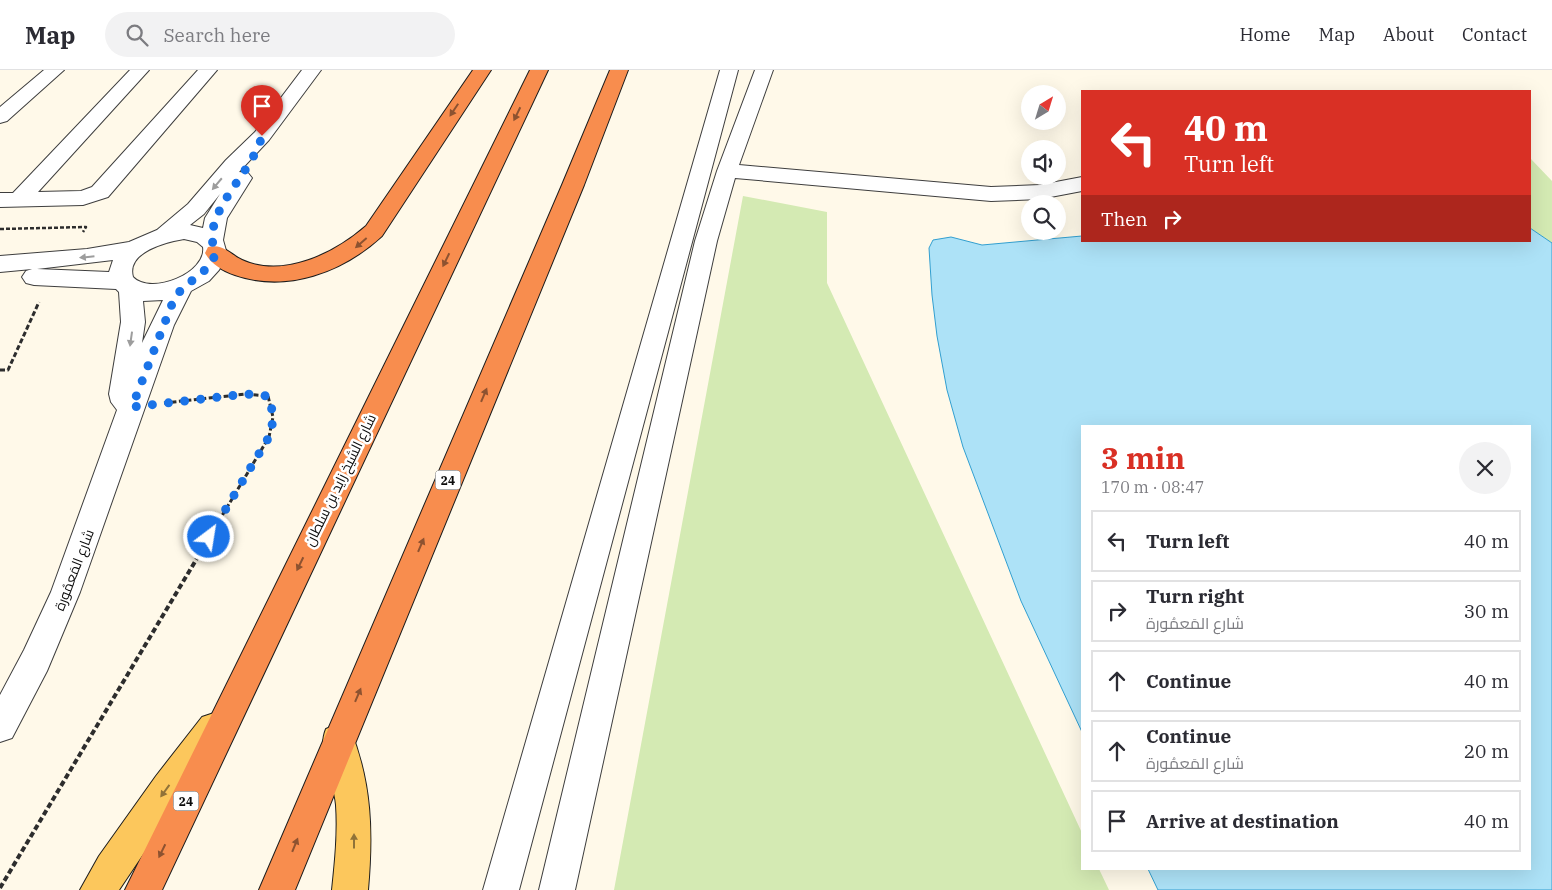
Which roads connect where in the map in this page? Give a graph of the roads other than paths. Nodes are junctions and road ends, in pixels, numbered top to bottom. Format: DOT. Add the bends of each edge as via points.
graph roads {
  1 [pos="55,70"];
  2 [pos="140,70"];
  3 [pos="208,70"];
  4 [pos="312,70"];
  5 [pos="482,70"];
  6 [pos="539,70"];
  7 [pos="619,70"];
  8 [pos="729,70"];
  9 [pos="764,70"];
  10 [pos="0,94"];
  11 [pos="23,98"];
  12 [pos="0,117"];
  13 [pos="262,136"];
  14 [pos="726,171"];
  15 [pos="1081,184"];
  16 [pos="10,200"];
  17 [pos="165,234"];
  18 [pos="214,246"];
  19 [pos="135,249"];
  20 [pos="0,264"];
  21 [pos="0,275"];
  22 [pos="126,286"];
  23 [pos="182,287"];
  24 [pos="132,407"];
  25 [pos="228,713"];
  26 [pos="0,726"];
  27 [pos="338,741"];
  28 [pos="98,890"];
  29 [pos="144,890"];
  30 [pos="276,890"];
  31 [pos="350,890"];
  32 [pos="501,890"];
  33 [pos="557,890"];
  1 -- 11 [label="street"];
  2 -- 16 [label="street"];
  3 -- 16 [label="street" via="100,192 83,198"];
  4 -- 13 [label="street"];
  5 -- 18 [label="highway, one-way" via="374,230 354,250 325,264 274,272 237,269 224,262"];
  6 -- 25 [label="highway, شارع الشيخ زايد بن سلطان / 24, one-way"];
  27 -- 7 [label="highway, 24, one-way"];
  8 -- 32 [label="street"];
  9 -- 14 [label="street"];
  10 -- 11 [label="street"];
  11 -- 12 [label="street"];
  13 -- 17 [label="street, one-way" via="196,209"];
  13 -- 18 [label="street" via="256,155 216,218"];
  14 -- 15 [label="street" via="982,194 1040,192"];
  14 -- 33 [label="street" via="706,241"];
  17 -- 18 [label="street" via="200,233"];
  17 -- 19 [label="street"];
  18 -- 23 [label="street" via="211,265 199,278"];
  19 -- 20 [label="street, one-way" via="87,257"];
  19 -- 22 [label="street" via="120,271"];
  21 -- 22 [label="street"];
  22 -- 23 [label="street" via="146,294"];
  22 -- 24 [label="street, one-way" via="133,322 122,394 123,402"];
  23 -- 24 [label="street, شارع المَعمُورة" via="164,323"];
  24 -- 26 [label="street, شارع المَعمُورة" via="60,610"];
  25 -- 28 [label="main road, one-way" via="146,816"];
  25 -- 29 [label="highway, شارع الشيخ زايد بن سلطان / 24, one-way"];
  30 -- 27 [label="highway, 24, one-way"];
  31 -- 27 [label="main road, one-way" via="353,803"];
}
